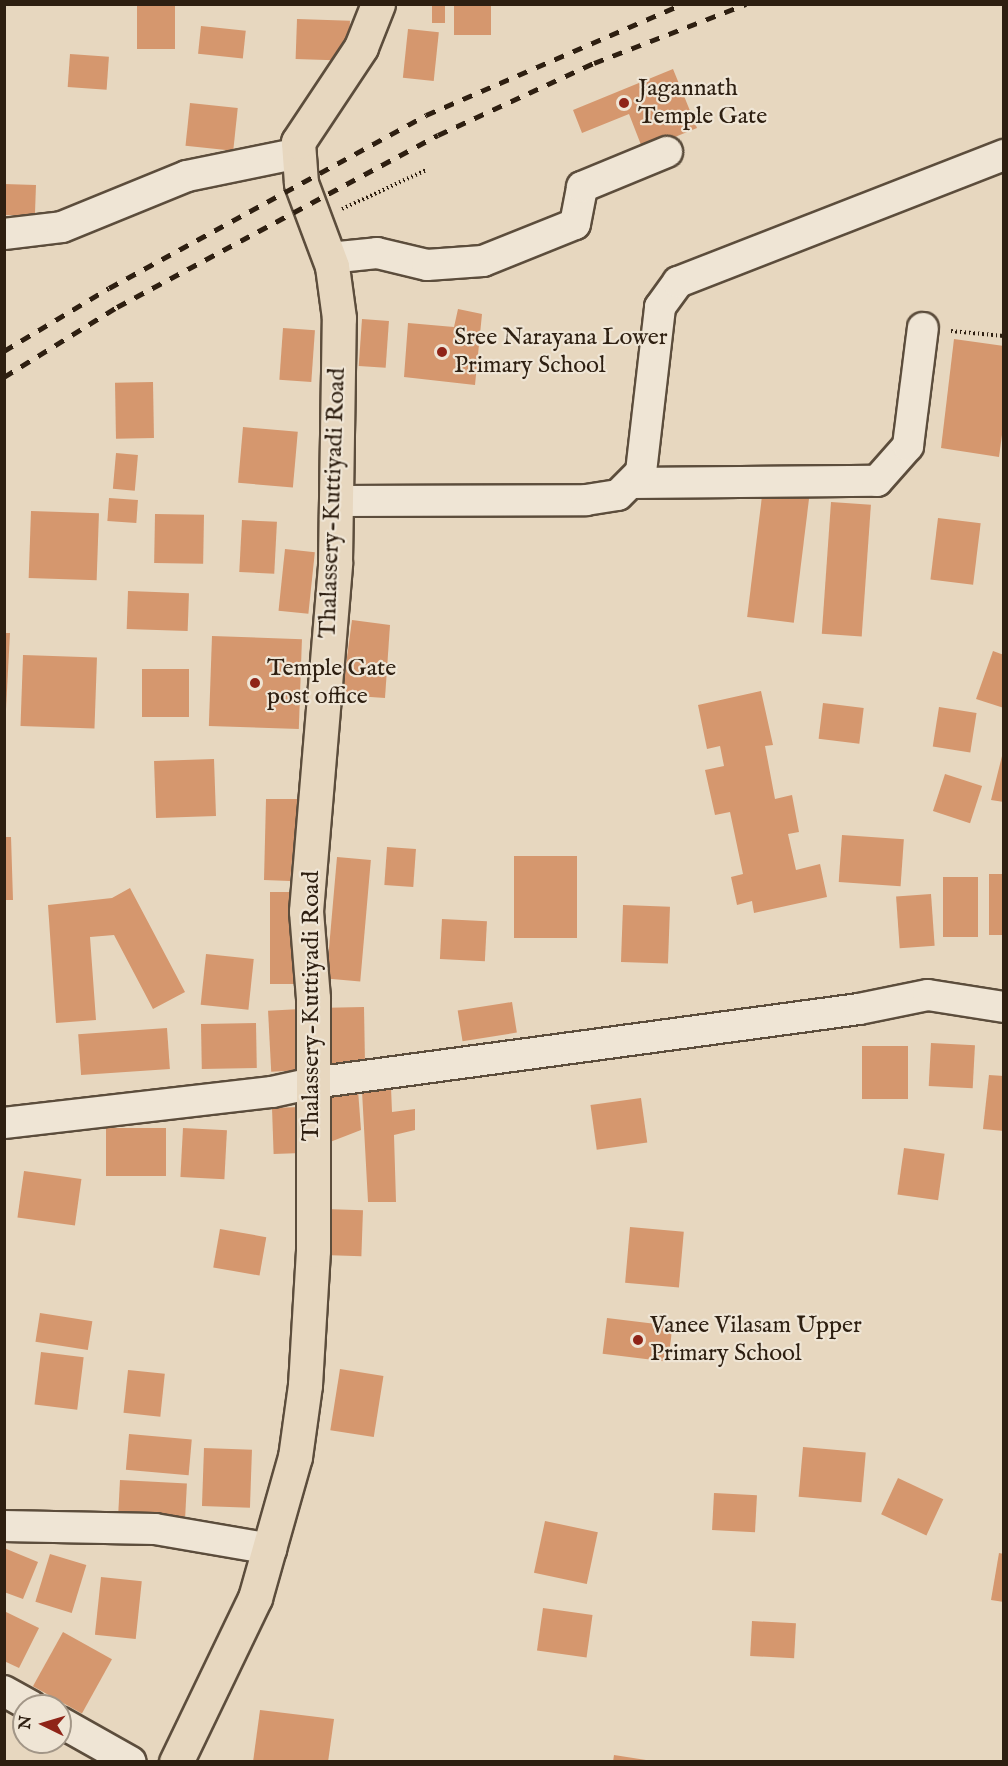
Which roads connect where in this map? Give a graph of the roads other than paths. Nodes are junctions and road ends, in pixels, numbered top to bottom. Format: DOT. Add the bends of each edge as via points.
graph roads {
  1 [pos="378,4"];
  2 [pos="667,152"];
  3 [pos="298,153"];
  4 [pos="1004,155"];
  5 [pos="4,234"];
  6 [pos="329,258"];
  7 [pos="923,328"];
  8 [pos="631,483"];
  9 [pos="338,501"];
  10 [pos="1004,1007"];
  11 [pos="313,1083"];
  12 [pos="4,1123"];
  13 [pos="4,1526"];
  14 [pos="271,1549"];
  15 [pos="72,1729"];
  16 [pos="130,1761"];
  17 [pos="176,1761"];
  1 -- 3 [label="main road, Thalassery-Kuttiyadi Road" via="361,47 307,124 298,142"];
  2 -- 6 [label="street" via="582,187 575,224 483,261 427,265 378,253"];
  3 -- 5 [label="street" via="188,176 63,227"];
  3 -- 6 [label="main road, Thalassery-Kuttiyadi Road" via="301,183"];
  4 -- 8 [label="street" via="678,282 660,307 641,472"];
  6 -- 9 [label="main road, Thalassery-Kuttiyadi Road" via="339,318"];
  7 -- 8 [label="street" via="908,446 877,481"];
  8 -- 9 [label="street" via="618,495 586,500"];
  9 -- 11 [label="main road, Thalassery-Kuttiyadi Road" via="306,910 313,998"];
  10 -- 11 [label="street" via="928,995 859,1009"];
  11 -- 12 [label="street" via="272,1092"];
  11 -- 14 [label="main road, Thalassery-Kuttiyadi Road" via="313,1250 305,1385 295,1457"];
  13 -- 14 [label="street" via="155,1529"];
  14 -- 17 [label="main road, Thalassery-Kuttiyadi Road" via="255,1598"];
  15 -- 16 [label="street"];
}
